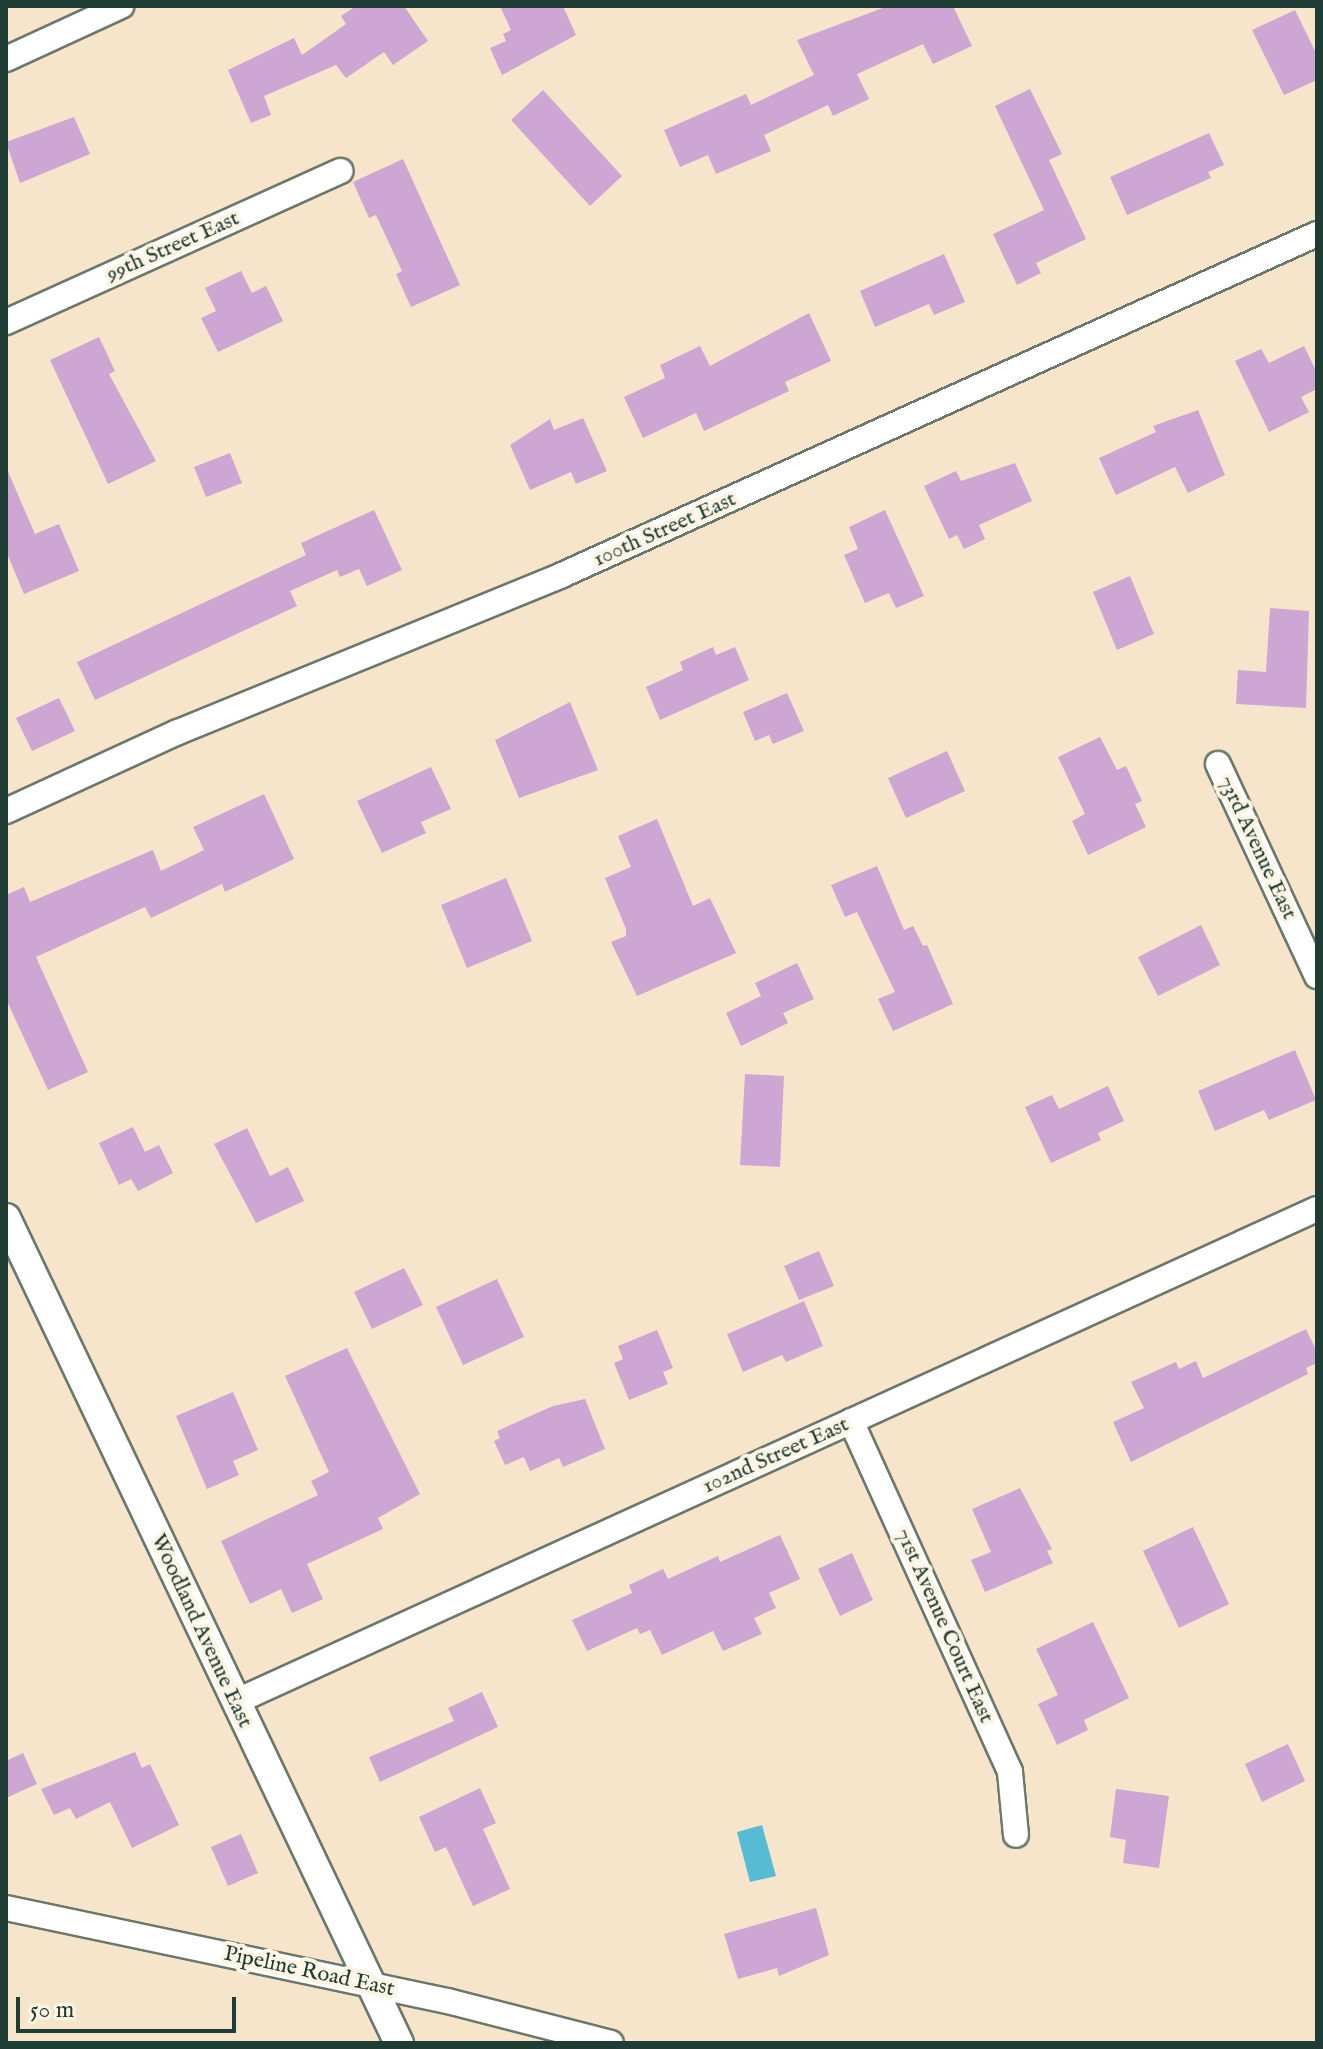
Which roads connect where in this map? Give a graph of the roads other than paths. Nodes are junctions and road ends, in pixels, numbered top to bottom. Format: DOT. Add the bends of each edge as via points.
graph roads {
  1 [pos="121,6"];
  2 [pos="6,59"];
  3 [pos="340,171"];
  4 [pos="1317,234"];
  5 [pos="6,322"];
  6 [pos="1218,764"];
  7 [pos="6,811"];
  8 [pos="1317,976"];
  9 [pos="1317,1209"];
  10 [pos="6,1218"];
  11 [pos="851,1421"];
  12 [pos="235,1702"];
  13 [pos="1016,1835"];
  14 [pos="6,1908"];
  15 [pos="373,1986"];
  16 [pos="399,2043"];
  17 [pos="611,2043"];
  1 -- 2 [label="street"];
  3 -- 5 [label="street, 99th Street East"];
  4 -- 7 [label="street, 100th Street East" via="590,563 178,732"];
  6 -- 8 [label="street, 73rd Avenue East"];
  9 -- 11 [label="street, 102nd Street East"];
  10 -- 12 [label="street, Woodland Avenue East"];
  11 -- 12 [label="street, 102nd Street East"];
  11 -- 13 [label="street, 71st Avenue Court East" via="1010,1772"];
  12 -- 15 [label="street, Woodland Avenue East"];
  14 -- 15 [label="street, Pipeline Road East"];
  15 -- 16 [label="street, Woodland Avenue East"];
  15 -- 17 [label="street, Pipeline Road East"];
}
